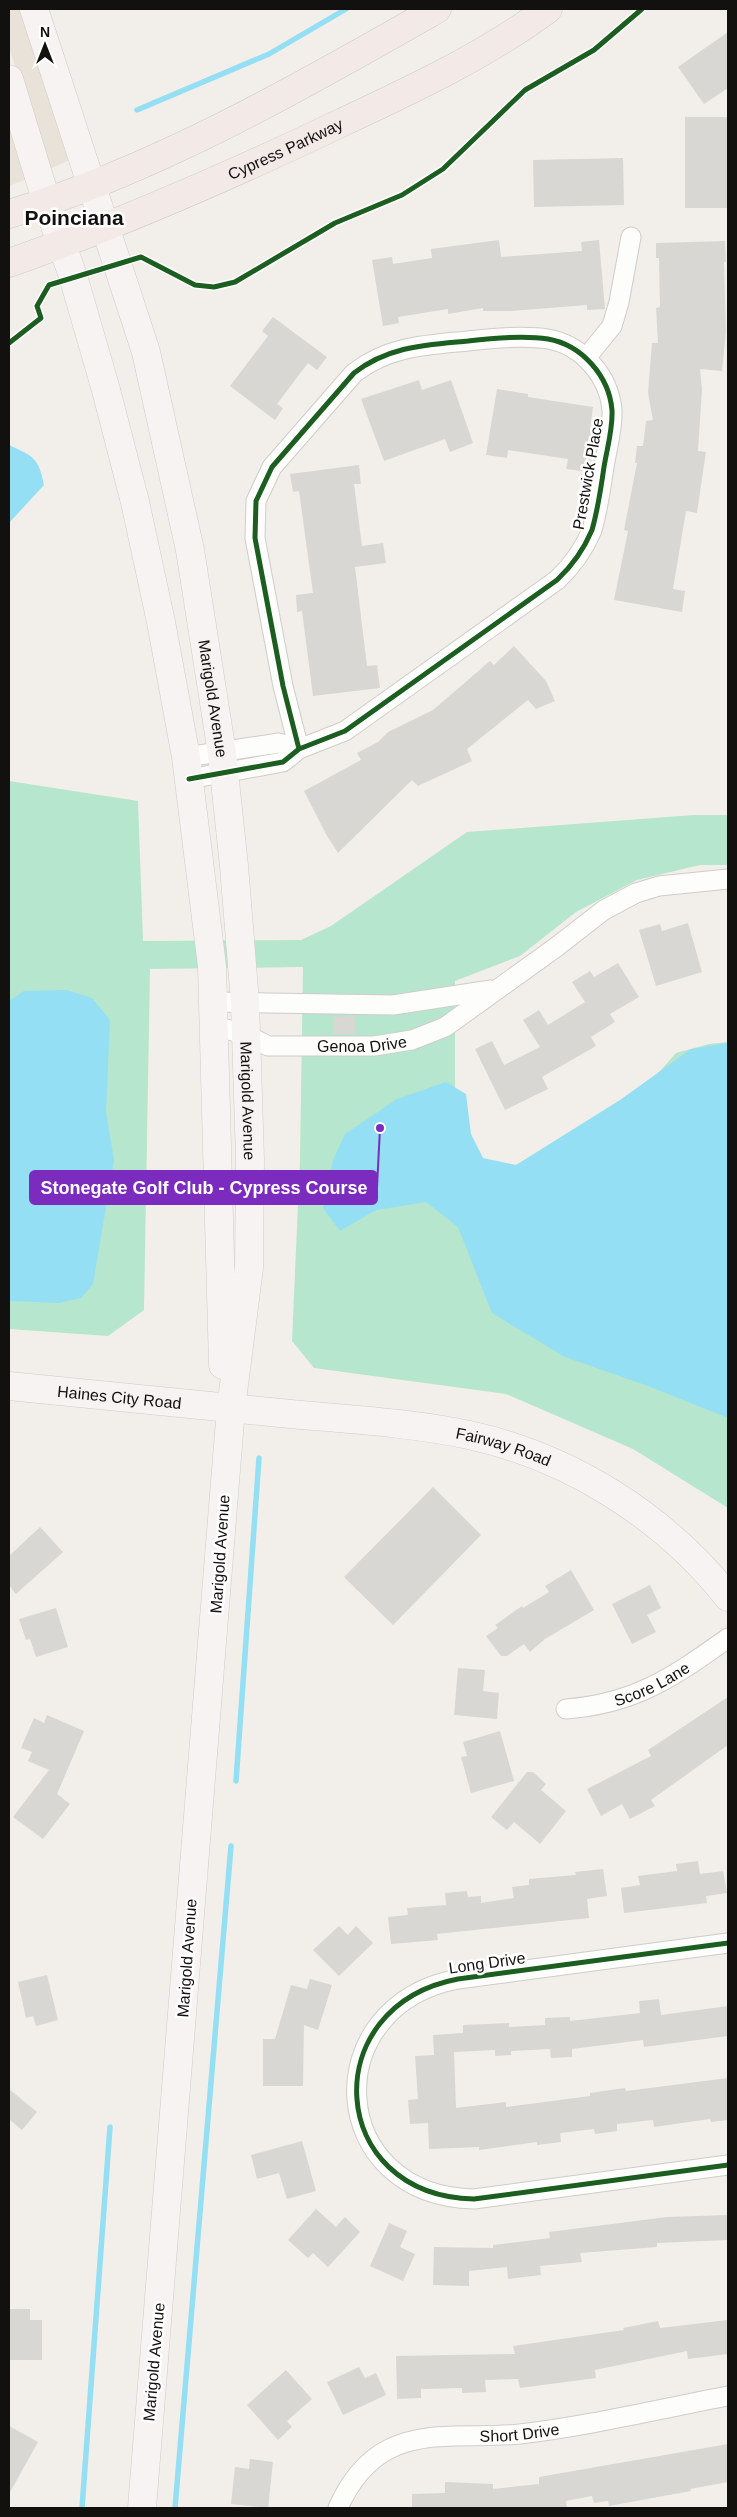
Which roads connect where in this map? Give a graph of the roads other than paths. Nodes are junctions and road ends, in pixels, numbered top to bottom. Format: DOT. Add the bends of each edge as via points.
graph roads {
  1 [pos="34,9"];
  2 [pos="437,9"];
  3 [pos="548,9"];
  4 [pos="9,79"];
  5 [pos="90,186"];
  6 [pos="47,203"];
  7 [pos="9,214"];
  8 [pos="106,226"];
  9 [pos="631,238"];
  10 [pos="61,244"];
  11 [pos="9,263"];
  12 [pos="586,358"];
  13 [pos="299,749"];
  14 [pos="223,763"];
  15 [pos="188,768"];
  16 [pos="728,879"];
  17 [pos="498,989"];
  18 [pos="245,1002"];
  19 [pos="215,1014"];
  20 [pos="247,1036"];
  21 [pos="9,1386"];
  22 [pos="231,1408"];
  23 [pos="728,1597"];
  24 [pos="728,1638"];
  25 [pos="566,1709"];
  26 [pos="728,1944"];
  27 [pos="728,2165"];
  28 [pos="728,2396"];
  29 [pos="142,2508"];
  30 [pos="338,2508"];
  1 -- 5 [label="main road, Marigold Avenue"];
  2 -- 5 [label="main road" via="322,75 193,140"];
  3 -- 8 [label="main road, Cypress Parkway" via="511,36 382,104 246,169"];
  4 -- 6 [label="main road, Marigold Avenue"];
  5 -- 6 [label="main road"];
  5 -- 8 [label="main road, Marigold Avenue"];
  6 -- 7 [label="main road"];
  6 -- 10 [label="main road, Marigold Avenue"];
  8 -- 10 [label="main road, Cypress Parkway"];
  8 -- 14 [label="main road, Marigold Avenue" via="146,352 172,466 190,550"];
  9 -- 12 [label="street" via="612,326"];
  10 -- 11 [label="main road, Cypress Parkway"];
  10 -- 15 [label="main road, Marigold Avenue" via="76,286 135,502"];
  12 -- 13 [label="street, Prestwick Place" via="606,386 612,423 592,530 570,568 558,580 345,731"];
  12 -- 13 [label="street, Prestwick Place" via="561,342 536,338 479,340 388,352 370,360 354,373 272,466 256,501 255,538 283,686"];
  13 -- 14 [label="street, Prestwick Place" via="283,762"];
  14 -- 15 [label="street, Prestwick Place"];
  14 -- 18 [label="main road, Marigold Avenue"];
  15 -- 19 [label="main road, Marigold Avenue"];
  16 -- 17 [label="street, Genoa Drive" via="659,886 636,893 604,910"];
  17 -- 18 [label="street, Genoa Drive" via="393,1005"];
  17 -- 20 [label="street, Genoa Drive" via="445,1027 412,1040 374,1046 268,1046"];
  18 -- 19 [label="street, Genoa Drive"];
  18 -- 20 [label="main road, Marigold Avenue"];
  19 -- 20 [label="street, Genoa Drive"];
  19 -- 22 [label="main road, Marigold Avenue" via="223,1364"];
  20 -- 22 [label="main road, Marigold Avenue" via="249,1268"];
  21 -- 22 [label="main road, Haines City Road"];
  22 -- 23 [label="main road, Fairway Road" via="436,1429 497,1442 544,1458 593,1482 649,1519 700,1564"];
  22 -- 29 [label="main road, Marigold Avenue"];
  24 -- 25 [label="street, Score Lane" via="642,1692 595,1707"];
  26 -- 27 [label="street, Long Drive" via="458,1978 424,1988 394,2008 372,2035 364,2051 357,2086 360,2120 370,2143 385,2163 410,2184 441,2196 474,2199"];
  28 -- 30 [label="street, Short Drive" via="536,2432 435,2437 403,2444 366,2465 348,2487"];
}
